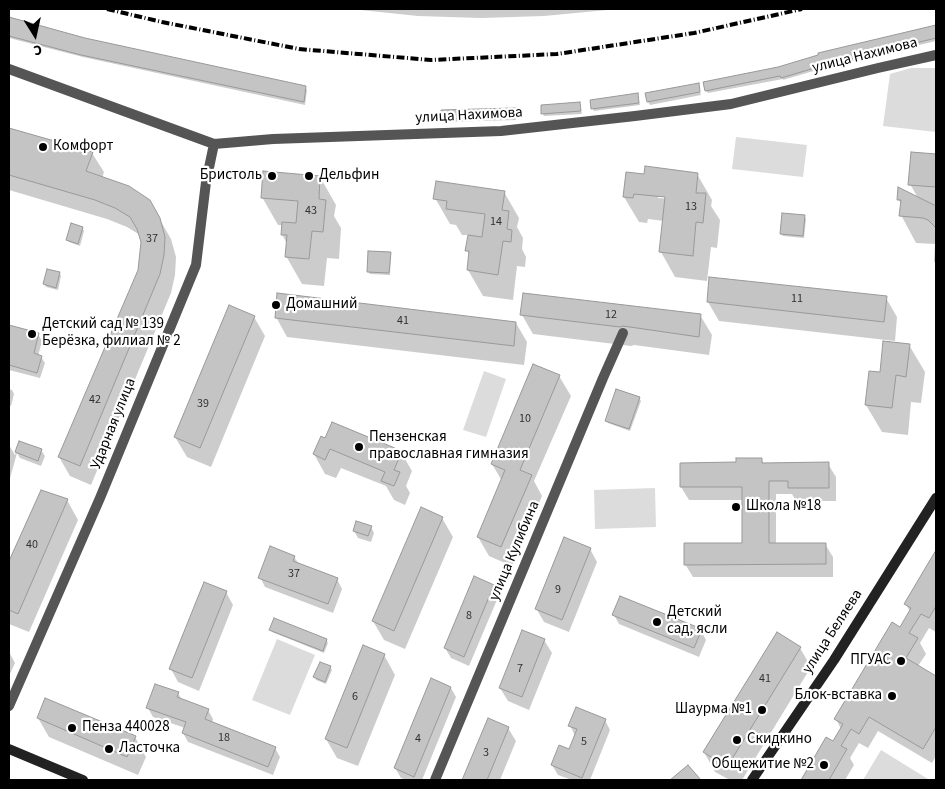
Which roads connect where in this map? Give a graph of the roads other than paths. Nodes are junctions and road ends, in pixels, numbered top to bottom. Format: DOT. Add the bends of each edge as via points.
graph roads {
  1 [pos="936,55"];
  2 [pos="9,69"];
  3 [pos="214,144"];
  4 [pos="623,333"];
  5 [pos="936,498"];
  6 [pos="9,706"];
  7 [pos="9,749"];
  8 [pos="83,780"];
  9 [pos="435,780"];
  10 [pos="752,780"];
  1 -- 3 [label="street, улица Нахимова" via="731,104 635,116 501,131"];
  2 -- 3 [label="street, улица Нахимова"];
  3 -- 6 [label="street, Ударная улица" via="196,265 100,498"];
  4 -- 9 [label="street, улица Кулибина"];
  5 -- 10 [label="main road, улица Беляева" via="830,666"];
  7 -- 8 [label="main road"];
}
